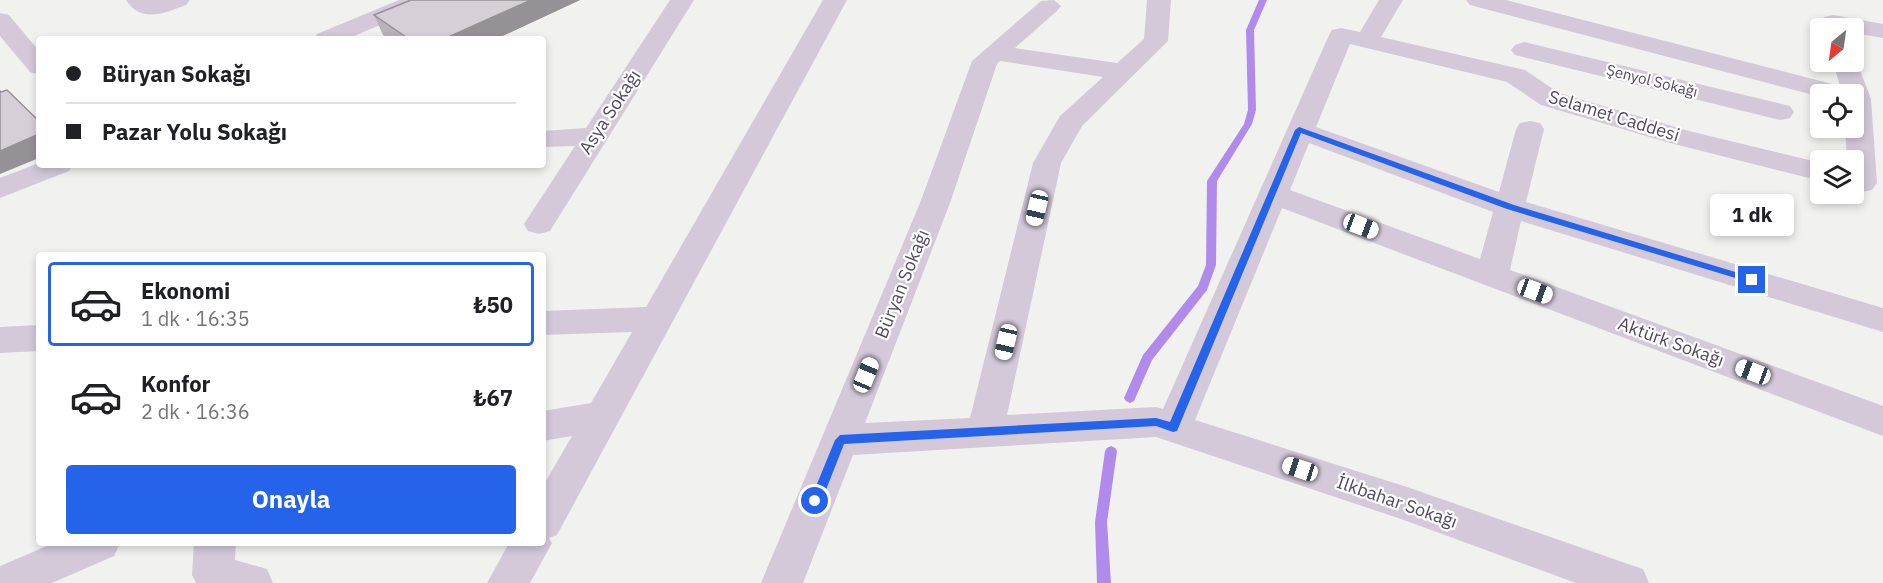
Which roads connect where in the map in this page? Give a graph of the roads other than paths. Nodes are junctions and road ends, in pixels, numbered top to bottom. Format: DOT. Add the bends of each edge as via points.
graph roads {
  1 [pos="138,0"];
  2 [pos="178,0"];
  3 [pos="420,0"];
  4 [pos="682,0"];
  5 [pos="835,0"];
  6 [pos="1159,0"];
  7 [pos="1390,0"];
  8 [pos="1478,0"];
  9 [pos="1049,6"];
  10 [pos="1541,8"];
  11 [pos="0,20"];
  12 [pos="1864,28"];
  13 [pos="1883,32"];
  14 [pos="333,36"];
  15 [pos="1354,38"];
  16 [pos="1524,50"];
  17 [pos="994,53"];
  18 [pos="36,63"];
  19 [pos="1123,72"];
  20 [pos="1516,76"];
  21 [pos="1778,76"];
  22 [pos="1810,85"];
  23 [pos="1780,112"];
  24 [pos="1530,129"];
  25 [pos="1299,130"];
  26 [pos="595,136"];
  27 [pos="1862,138"];
  28 [pos="546,139"];
  29 [pos="1783,163"];
  30 [pos="52,168"];
  31 [pos="1810,169"];
  32 [pos="1866,184"];
  33 [pos="0,189"];
  34 [pos="1273,194"];
  35 [pos="1510,207"];
  36 [pos="539,224"];
  37 [pos="1492,275"];
  38 [pos="657,319"];
  39 [pos="1883,320"];
  40 [pos="546,323"];
  41 [pos="36,339"];
  42 [pos="0,340"];
  43 [pos="604,415"];
  44 [pos="1883,421"];
  45 [pos="546,425"];
  46 [pos="1173,428"];
  47 [pos="985,432"];
  48 [pos="840,440"];
  49 [pos="546,518"];
  50 [pos="92,546"];
  51 [pos="214,546"];
  52 [pos="529,546"];
  53 [pos="6,583"];
  54 [pos="252,583"];
  55 [pos="508,583"];
  56 [pos="782,583"];
  57 [pos="1628,583"];
  1 -- 2 [label="street" via="151,9"];
  3 -- 14 [label="street"];
  4 -- 26 [label="street, Asya Sokağı"];
  5 -- 38 [label="street"];
  6 -- 19 [label="street" via="1156,41"];
  7 -- 15 [label="street"];
  8 -- 10 [label="street"];
  9 -- 17 [label="street, Büryan Sokağı"];
  10 -- 16 [label="street"];
  10 -- 21 [label="street"];
  11 -- 18 [label="street"];
  12 -- 13 [label="street"];
  15 -- 20 [label="street, Selamet Caddesi"];
  15 -- 25 [label="street"];
  16 -- 20 [label="street"];
  16 -- 23 [label="street, Şenyol Sokağı"];
  17 -- 19 [label="street"];
  17 -- 48 [label="street, Büryan Sokağı" via="985,61 935,203"];
  19 -- 47 [label="street" via="1070,123 1047,163"];
  20 -- 29 [label="street, Selamet Caddesi" via="1550,99"];
  21 -- 22 [label="street"];
  21 -- 23 [label="street"];
  23 -- 29 [label="street"];
  24 -- 35 [label="street"];
  25 -- 34 [label="street"];
  25 -- 35 [label="street"];
  26 -- 28 [label="street"];
  26 -- 36 [label="street, Asya Sokağı"];
  27 -- 32 [label="street"];
  29 -- 31 [label="street, Selamet Caddesi"];
  30 -- 33 [label="street"];
  34 -- 37 [label="street, Aktürk Sokağı"];
  34 -- 46 [label="street"];
  35 -- 37 [label="street"];
  35 -- 39 [label="street"];
  37 -- 44 [label="street, Aktürk Sokağı"];
  38 -- 40 [label="street"];
  38 -- 43 [label="street"];
  41 -- 42 [label="street"];
  43 -- 45 [label="street"];
  43 -- 49 [label="street"];
  46 -- 47 [label="street, İlkbahar Sokağı" via="1156,422"];
  46 -- 57 [label="street, İlkbahar Sokağı" via="1407,504"];
  47 -- 48 [label="street, İlkbahar Sokağı"];
  48 -- 56 [label="street, Büryan Sokağı"];
  50 -- 53 [label="street"];
  51 -- 54 [label="street" via="213,575"];
  52 -- 55 [label="street"];
}
